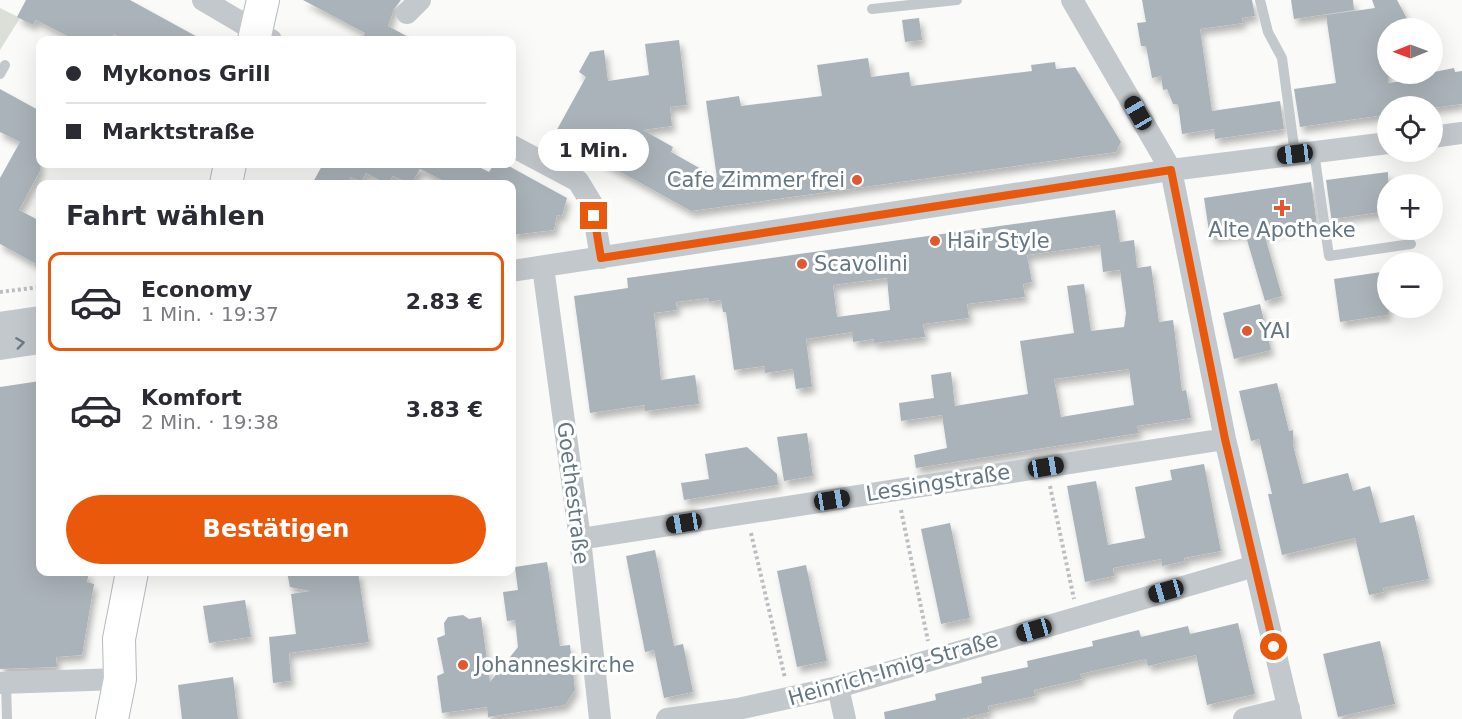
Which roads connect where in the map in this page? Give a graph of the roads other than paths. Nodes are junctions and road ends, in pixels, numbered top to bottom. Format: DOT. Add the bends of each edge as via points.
graph roads {
  1 [pos="203,0"];
  2 [pos="263,0"];
  3 [pos="957,0"];
  4 [pos="1072,0"];
  5 [pos="1260,0"];
  6 [pos="872,9"];
  7 [pos="251,30"];
  8 [pos="1462,133"];
  9 [pos="1443,136"];
  10 [pos="1377,144"];
  11 [pos="516,148"];
  12 [pos="1305,153"];
  13 [pos="1171,170"];
  14 [pos="1411,244"];
  15 [pos="601,258"];
  16 [pos="543,267"];
  17 [pos="516,270"];
  18 [pos="36,321"];
  19 [pos="0,326"];
  20 [pos="36,341"];
  21 [pos="0,346"];
  22 [pos="1225,439"];
  23 [pos="580,539"];
  24 [pos="1255,566"];
  25 [pos="131,576"];
  26 [pos="149,576"];
  27 [pos="120,679"];
  28 [pos="3,683"];
  29 [pos="837,687"];
  30 [pos="1290,714"];
  31 [pos="7,719"];
  32 [pos="112,719"];
  33 [pos="600,719"];
  34 [pos="667,719"];
  35 [pos="845,719"];
  36 [pos="1244,719"];
  1 -- 7 [label="street"];
  2 -- 7 [label="main road"];
  3 -- 6 [label="lane"];
  4 -- 13 [label="street"];
  5 -- 12 [label="lane" via="1268,32 1282,58"];
  8 -- 9 [label="street"];
  10 -- 12 [label="street"];
  11 -- 15 [label="street" via="578,181 592,204"];
  12 -- 13 [label="street"];
  12 -- 14 [label="lane" via="1329,256"];
  13 -- 15 [label="street"];
  13 -- 22 [label="street"];
  15 -- 16 [label="street"];
  16 -- 17 [label="street"];
  16 -- 23 [label="street, Goethestraße"];
  18 -- 19 [label="street"];
  21 -- 20 [label="street, one-way"];
  22 -- 23 [label="street, Lessingstraße"];
  22 -- 24 [label="street"];
  23 -- 33 [label="street, Goethestraße"];
  24 -- 29 [label="street, Heinrich-Imig-Straße"];
  24 -- 30 [label="street"];
  25 -- 27 [label="main road" via="119,639"];
  26 -- 27 [label="main road" via="136,643"];
  27 -- 28 [label="street"];
  27 -- 32 [label="main road"];
  28 -- 31 [label="lane"];
  29 -- 34 [label="street, Heinrich-Imig-Straße" via="790,699"];
  29 -- 35 [label="street"];
  30 -- 36 [label="street"];
}
